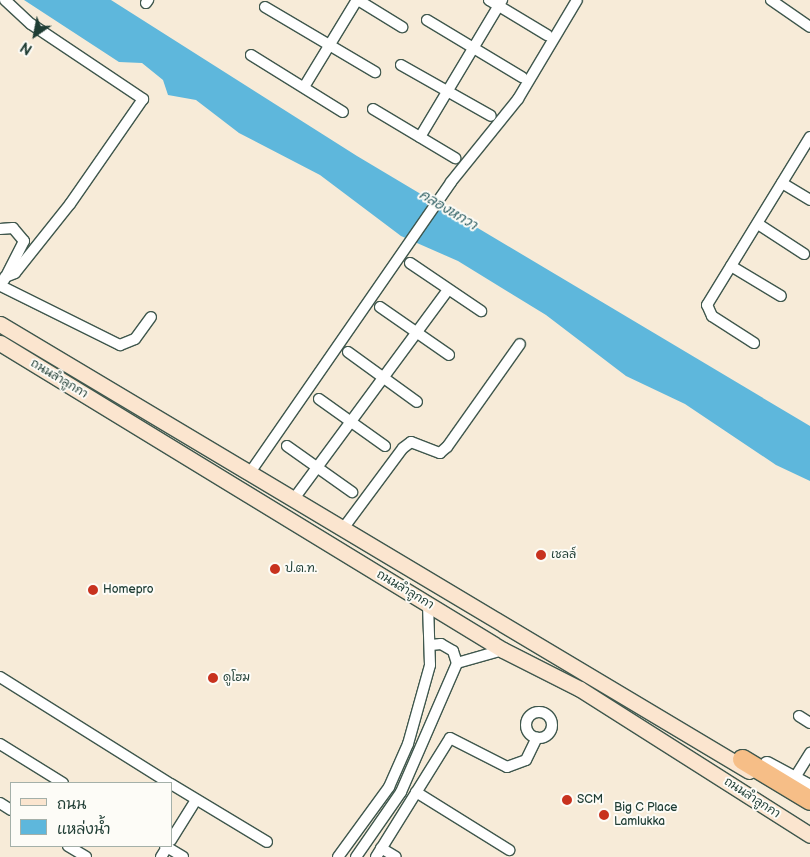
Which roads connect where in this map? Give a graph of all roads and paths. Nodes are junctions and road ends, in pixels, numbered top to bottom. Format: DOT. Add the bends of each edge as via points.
graph roads {
  1 [pos="5,0"];
  2 [pos="357,0"];
  3 [pos="488,0"];
  4 [pos="577,0"];
  5 [pos="771,0"];
  6 [pos="500,3"];
  7 [pos="265,7"];
  8 [pos="427,20"];
  9 [pos="402,27"];
  10 [pos="810,27"];
  11 [pos="547,35"];
  12 [pos="330,46"];
  13 [pos="472,48"];
  14 [pos="251,55"];
  15 [pos="401,65"];
  16 [pos="375,72"];
  17 [pos="522,77"];
  18 [pos="304,87"];
  19 [pos="447,90"];
  20 [pos="373,109"];
  21 [pos="343,112"];
  22 [pos="491,116"];
  23 [pos="420,137"];
  24 [pos="809,139"];
  25 [pos="455,158"];
  26 [pos="782,183"];
  27 [pos="810,200"];
  28 [pos="758,224"];
  29 [pos="0,229"];
  30 [pos="804,254"];
  31 [pos="410,263"];
  32 [pos="731,266"];
  33 [pos="2,284"];
  34 [pos="448,290"];
  35 [pos="781,296"];
  36 [pos="380,307"];
  37 [pos="481,311"];
  38 [pos="151,317"];
  39 [pos="0,324"];
  40 [pos="416,331"];
  41 [pos="754,342"];
  42 [pos="0,343"];
  43 [pos="520,344"];
  44 [pos="348,352"];
  45 [pos="449,355"];
  46 [pos="382,376"];
  47 [pos="319,399"];
  48 [pos="417,402"];
  49 [pos="350,420"];
  50 [pos="286,446"];
  51 [pos="385,446"];
  52 [pos="317,466"];
  53 [pos="249,474"];
  54 [pos="352,492"];
  55 [pos="293,500"];
  56 [pos="342,530"];
  57 [pos="428,604"];
  58 [pos="431,645"];
  59 [pos="503,650"];
  60 [pos="457,664"];
  61 [pos="0,677"];
  62 [pos="425,685"];
  63 [pos="442,692"];
  64 [pos="799,716"];
  65 [pos="810,723"];
  66 [pos="409,733"];
  67 [pos="425,735"];
  68 [pos="537,737"];
  69 [pos="0,744"];
  70 [pos="719,752"];
  71 [pos="810,753"];
  72 [pos="742,760"];
  73 [pos="794,779"];
  74 [pos="61,782"];
  75 [pos="167,782"];
  76 [pos="172,785"];
  77 [pos="810,787"];
  78 [pos="416,792"];
  79 [pos="196,800"];
  80 [pos="810,800"];
  81 [pos="810,809"];
  82 [pos="810,835"];
  83 [pos="172,839"];
  84 [pos="267,842"];
  85 [pos="70,847"];
  86 [pos="170,847"];
  87 [pos="509,850"];
  88 [pos="379,852"];
  89 [pos="86,857"];
  90 [pos="183,857"];
  91 [pos="338,857"];
  92 [pos="356,857"];
  93 [pos="396,857"];
  1 -- 33 [label="street" via="31,24 142,99 64,212 15,273"];
  2 -- 9 [label="street"];
  2 -- 12 [label="street"];
  3 -- 6 [label="street"];
  4 -- 53 [label="street" via="518,99 451,182"];
  5 -- 10 [label="street"];
  6 -- 11 [label="street"];
  6 -- 13 [label="street"];
  7 -- 12 [label="street"];
  8 -- 13 [label="street"];
  12 -- 16 [label="street"];
  12 -- 18 [label="street"];
  13 -- 17 [label="street"];
  13 -- 19 [label="street"];
  14 -- 18 [label="street"];
  15 -- 19 [label="street"];
  18 -- 21 [label="street"];
  19 -- 22 [label="street"];
  19 -- 23 [label="street"];
  20 -- 23 [label="street"];
  23 -- 25 [label="street"];
  24 -- 26 [label="street"];
  26 -- 27 [label="street"];
  26 -- 28 [label="street"];
  28 -- 30 [label="street"];
  28 -- 32 [label="street"];
  29 -- 33 [label="street" via="12,228 24,241"];
  31 -- 34 [label="street"];
  32 -- 35 [label="street"];
  32 -- 41 [label="street" via="708,311"];
  33 -- 38 [label="street" via="120,345 135,339"];
  34 -- 37 [label="street"];
  34 -- 40 [label="street"];
  36 -- 40 [label="street"];
  39 -- 53 [label="main road, ถนนลำลูกกา"];
  40 -- 45 [label="street"];
  40 -- 46 [label="street"];
  42 -- 57 [label="main road, ถนนลำลูกกา"];
  43 -- 56 [label="street" via="447,447 440,453 412,442 403,448"];
  44 -- 46 [label="street"];
  46 -- 48 [label="street"];
  46 -- 49 [label="street"];
  47 -- 49 [label="street"];
  49 -- 51 [label="street"];
  49 -- 52 [label="street"];
  50 -- 52 [label="street"];
  52 -- 54 [label="street"];
  52 -- 55 [label="street"];
  53 -- 55 [label="main road, ถนนลำลูกกา"];
  55 -- 56 [label="main road, ถนนลำลูกกา"];
  56 -- 70 [label="main road, ถนนลำลูกกา"];
  57 -- 58 [label="street"];
  57 -- 59 [label="main road, ถนนลำลูกกา"];
  58 -- 60 [label="street" via="441,644 453,651"];
  58 -- 62 [label="street"];
  59 -- 60 [label="street"];
  59 -- 82 [label="main road, ถนนลำลูกกา" via="580,689"];
  60 -- 63 [label="street"];
  61 -- 75 [label="street"];
  62 -- 63 [label="street"];
  62 -- 66 [label="street"];
  63 -- 67 [label="street"];
  64 -- 65 [label="street"];
  66 -- 67 [label="street"];
  66 -- 91 [label="street" via="408,744 389,787"];
  67 -- 92 [label="street" via="401,792"];
  68 -- 78 [label="street" via="526,760 507,767 450,738"];
  69 -- 74 [label="street"];
  70 -- 72 [label="main road"];
  70 -- 81 [label="main road, ถนนลำลูกกา"];
  71 -- 73 [label="street"];
  72 -- 73 [label="street" via="765,763"];
  72 -- 80 [label="highway"];
  73 -- 77 [label="street"];
  76 -- 79 [label="street"];
  78 -- 87 [label="street"];
  78 -- 88 [label="street"];
  79 -- 83 [label="street"];
  79 -- 84 [label="street"];
  85 -- 89 [label="street"];
  86 -- 90 [label="street"];
  88 -- 93 [label="street"];
}
